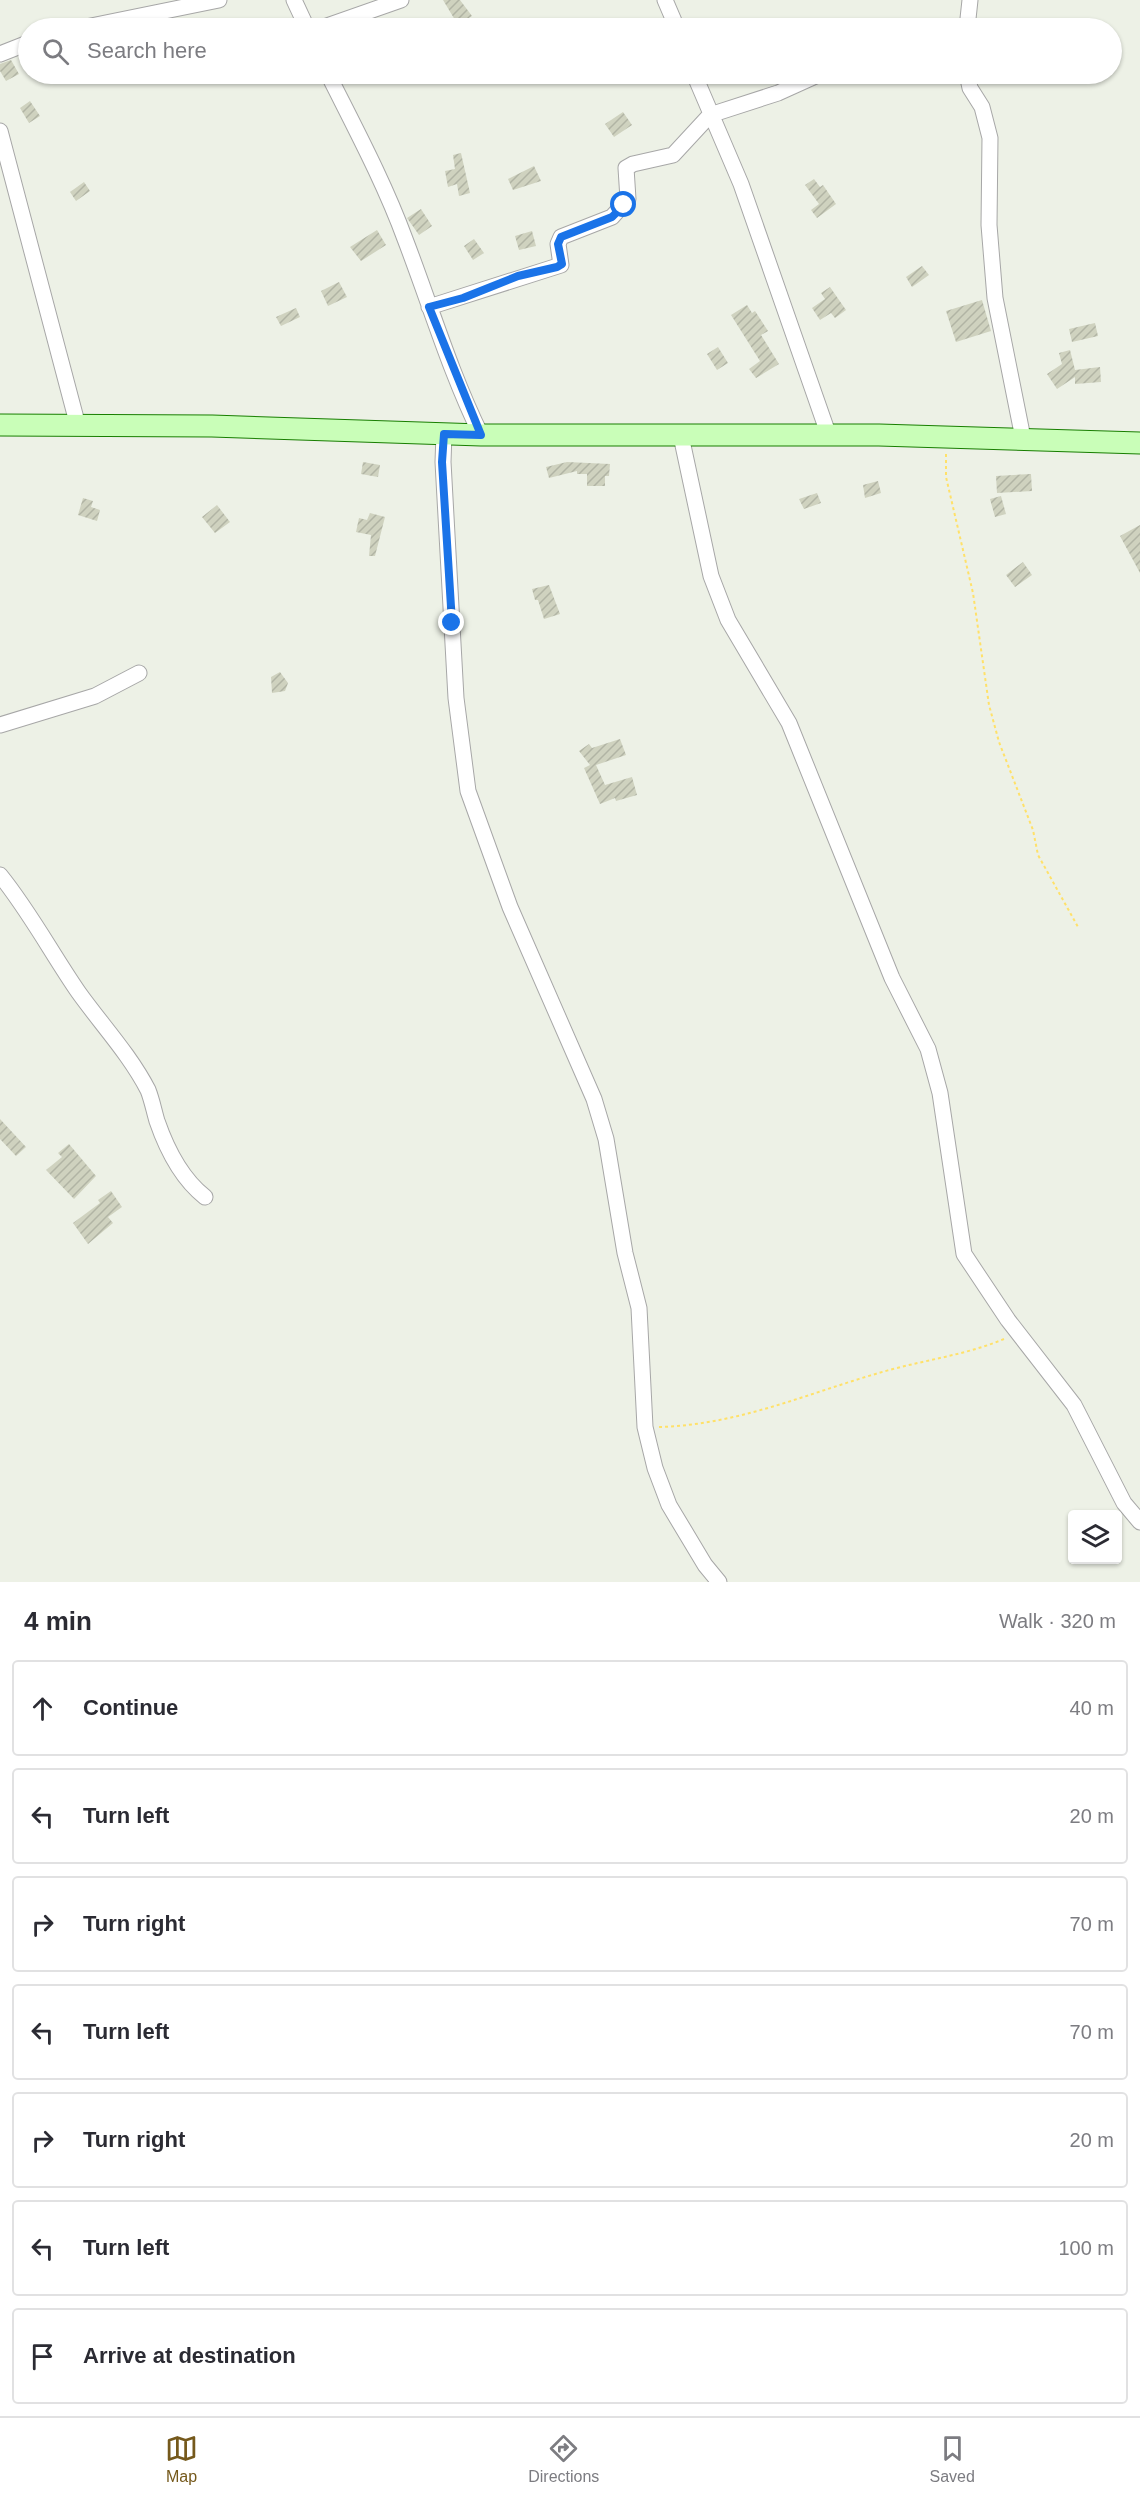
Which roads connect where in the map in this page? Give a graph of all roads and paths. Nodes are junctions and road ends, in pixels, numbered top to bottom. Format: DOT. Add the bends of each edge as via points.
graph roads {
  1 [pos="219,0"];
  2 [pos="294,0"];
  3 [pos="401,0"];
  4 [pos="665,0"];
  5 [pos="970,0"];
  6 [pos="130,18"];
  7 [pos="302,18"];
  8 [pos="350,18"];
  9 [pos="673,18"];
  10 [pos="968,18"];
  11 [pos="18,48"];
  12 [pos="0,54"];
  13 [pos="333,84"];
  14 [pos="698,84"];
  15 [pos="798,84"];
  16 [pos="969,84"];
  17 [pos="710,115"];
  18 [pos="0,131"];
  19 [pos="429,307"];
  20 [pos="0,425"];
  21 [pos="78,426"];
  22 [pos="444,434"];
  23 [pos="481,435"];
  24 [pos="681,436"];
  25 [pos="829,436"];
  26 [pos="1023,438"];
  27 [pos="946,439"];
  28 [pos="1140,444"];
  29 [pos="139,673"];
  30 [pos="0,725"];
  31 [pos="0,875"];
  32 [pos="1078,927"];
  33 [pos="205,1197"];
  34 [pos="1016,1330"];
  35 [pos="645,1427"];
  36 [pos="1140,1522"];
  37 [pos="719,1582"];
  1 -- 6 [label="street"];
  2 -- 7 [label="street"];
  3 -- 8 [label="street"];
  4 -- 9 [label="street"];
  5 -- 10 [label="street"];
  11 -- 12 [label="street"];
  13 -- 19 [label="street" via="405,238"];
  14 -- 17 [label="street"];
  15 -- 17 [label="street"];
  16 -- 26 [label="street" via="982,107 990,138 989,225 995,298"];
  17 -- 19 [label="street" via="673,155 626,168 628,199 612,217 561,237 561,265"];
  17 -- 25 [label="street" via="741,184"];
  18 -- 21 [label="street"];
  19 -- 23 [label="street"];
  20 -- 21 [label="main road"];
  21 -- 22 [label="main road"];
  22 -- 23 [label="main road"];
  22 -- 35 [label="street" via="442,462 456,698 468,791 510,908 580,1062 606,1139 625,1253 639,1308"];
  23 -- 24 [label="main road"];
  24 -- 25 [label="main road"];
  24 -- 34 [label="street" via="717,593 742,645 789,723 892,978 928,1049 940,1094 964,1254"];
  25 -- 27 [label="main road"];
  26 -- 27 [label="main road"];
  26 -- 28 [label="main road"];
  27 -- 32 [label="path" via="946,477 973,593 989,705 999,742 1033,830 1038,855"];
  29 -- 30 [label="street" via="95,696"];
  31 -- 33 [label="street" via="148,1090 164,1140 178,1167"];
  34 -- 35 [label="path" via="977,1348 894,1368 759,1412 709,1422"];
  34 -- 36 [label="street" via="1074,1405 1124,1503"];
  35 -- 37 [label="street" via="669,1505"];
}
